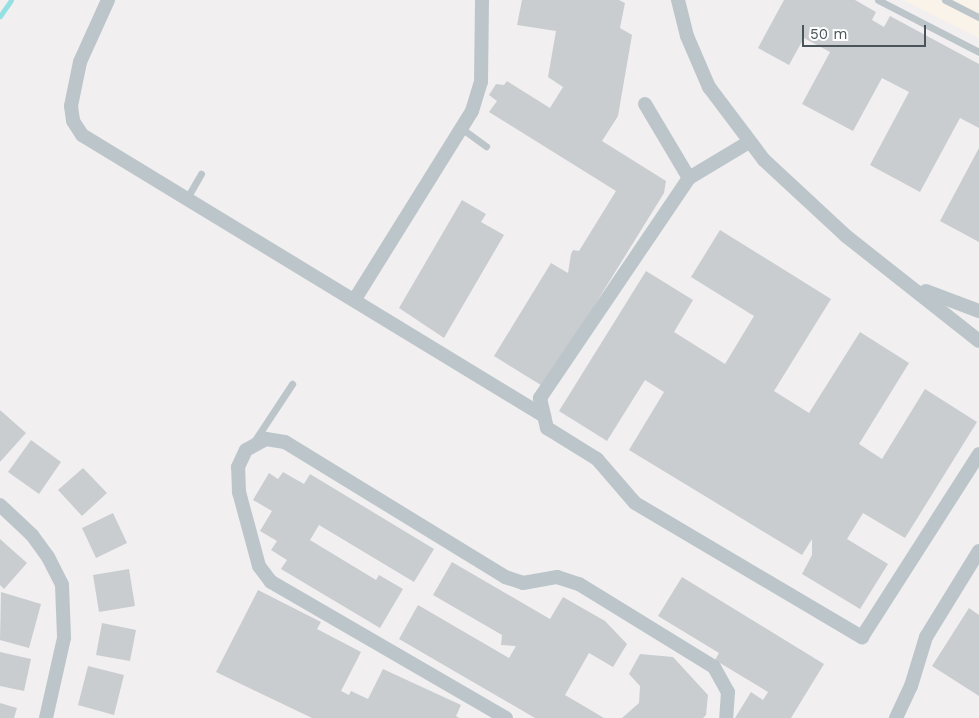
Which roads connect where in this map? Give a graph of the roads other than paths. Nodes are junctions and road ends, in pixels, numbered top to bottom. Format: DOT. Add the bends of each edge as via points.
graph roads {
  1 [pos="108,0"];
  2 [pos="482,0"];
  3 [pos="678,0"];
  4 [pos="878,0"];
  5 [pos="945,0"];
  6 [pos="979,17"];
  7 [pos="979,52"];
  8 [pos="645,104"];
  9 [pos="461,128"];
  10 [pos="749,142"];
  11 [pos="486,146"];
  12 [pos="201,174"];
  13 [pos="688,178"];
  14 [pos="187,198"];
  15 [pos="912,285"];
  16 [pos="355,298"];
  17 [pos="979,311"];
  18 [pos="979,341"];
  19 [pos="292,384"];
  20 [pos="544,416"];
  21 [pos="252,445"];
  22 [pos="979,454"];
  23 [pos="0,505"];
  24 [pos="979,551"];
  25 [pos="46,718"];
  26 [pos="506,718"];
  27 [pos="726,718"];
  28 [pos="896,718"];
  1 -- 14 [label="street" via="80,62 71,106 72,121 82,135"];
  2 -- 9 [label="street" via="480,82 472,111"];
  3 -- 10 [label="street" via="687,36 709,87"];
  4 -- 7 [label="lane"];
  5 -- 6 [label="lane"];
  8 -- 13 [label="street"];
  9 -- 11 [label="lane"];
  9 -- 16 [label="street"];
  10 -- 13 [label="street"];
  10 -- 15 [label="street" via="846,236"];
  12 -- 14 [label="lane"];
  13 -- 20 [label="street" via="540,398"];
  14 -- 16 [label="street"];
  15 -- 17 [label="street"];
  15 -- 18 [label="street"];
  16 -- 20 [label="street"];
  19 -- 21 [label="lane"];
  20 -- 22 [label="street" via="547,428 597,459 635,503 862,637"];
  21 -- 26 [label="street" via="238,467 239,492 259,566 271,582"];
  21 -- 27 [label="street" via="266,439 285,442 514,582 532,583 557,578 579,584 714,667 728,692"];
  23 -- 25 [label="street" via="32,535 62,585 64,638"];
  24 -- 28 [label="street" via="926,637 911,686"];
}
